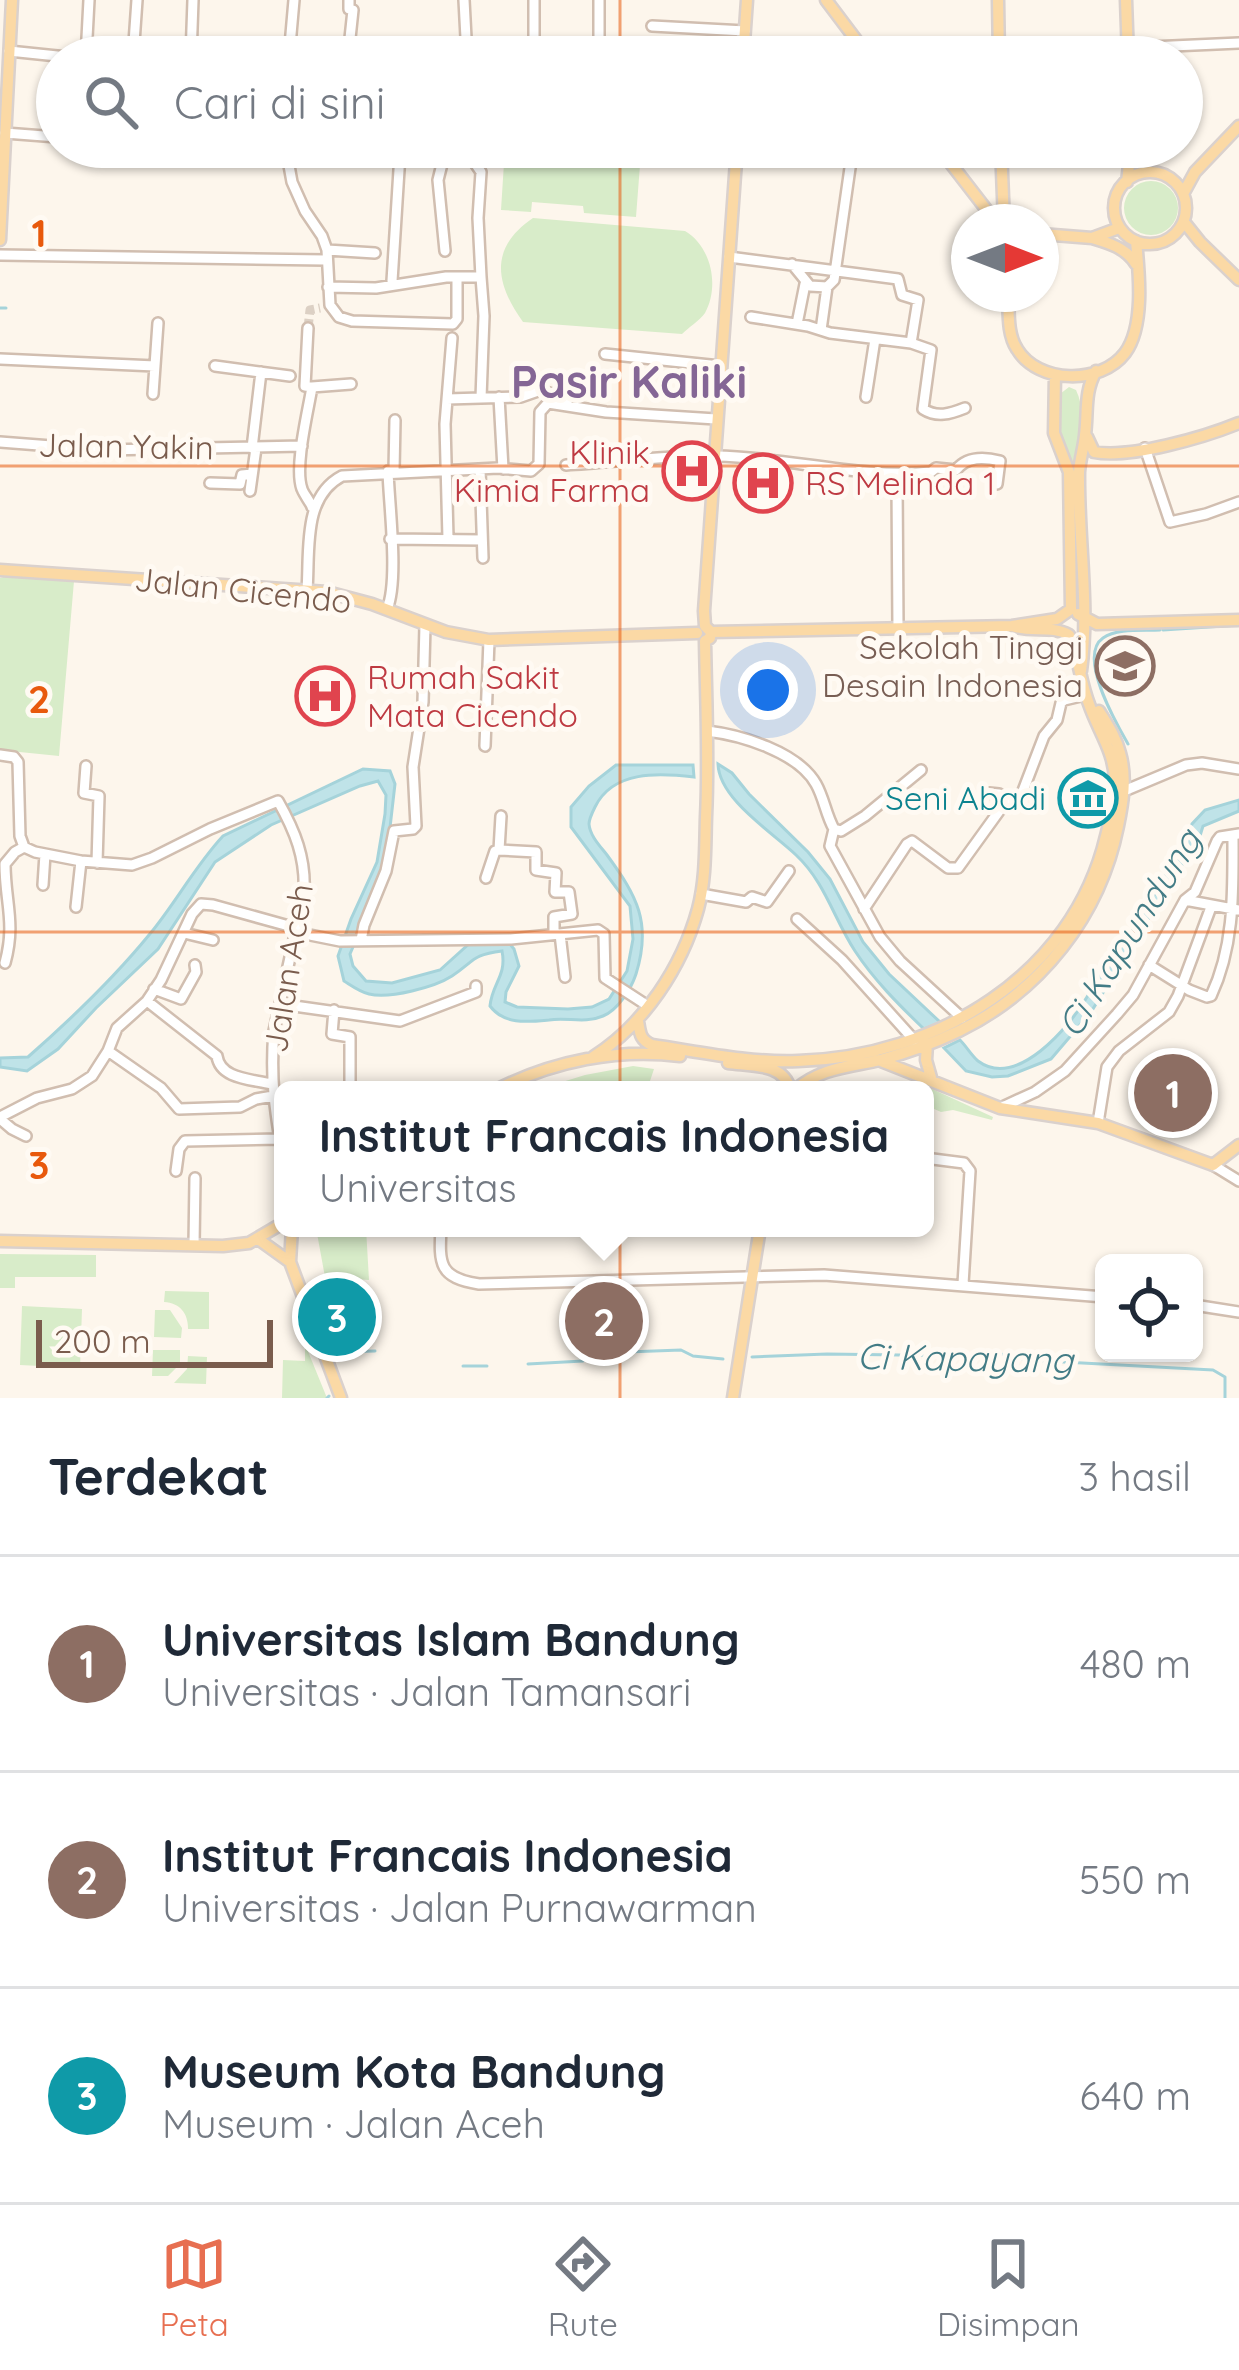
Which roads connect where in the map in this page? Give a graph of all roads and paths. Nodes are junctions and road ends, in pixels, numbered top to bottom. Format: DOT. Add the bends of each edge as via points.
graph roads {
  1 [pos="13,0"];
  2 [pos="89,0"];
  3 [pos="137,0"];
  4 [pos="194,0"];
  5 [pos="294,0"];
  6 [pos="349,0"];
  7 [pos="464,0"];
  8 [pos="534,0"];
  9 [pos="599,0"];
  10 [pos="747,0"];
  11 [pos="826,0"];
  12 [pos="998,0"];
  13 [pos="1126,0"];
  14 [pos="652,26"];
  15 [pos="745,31"];
  16 [pos="87,36"];
  17 [pos="134,36"];
  18 [pos="192,36"];
  19 [pos="291,36"];
  20 [pos="350,36"];
  21 [pos="466,36"];
  22 [pos="534,36"];
  23 [pos="599,36"];
  24 [pos="745,36"];
  25 [pos="853,36"];
  26 [pos="999,36"];
  27 [pos="1127,36"];
  28 [pos="1239,43"];
  29 [pos="1203,46"];
  30 [pos="9,51"];
  31 [pos="36,54"];
  32 [pos="1239,126"];
  33 [pos="4,134"];
  34 [pos="36,136"];
  35 [pos="1203,164"];
  36 [pos="291,168"];
  37 [pos="399,168"];
  38 [pos="442,168"];
  39 [pos="479,168"];
  40 [pos="735,168"];
  41 [pos="850,168"];
  42 [pos="954,168"];
  43 [pos="1002,168"];
  44 [pos="1129,168"];
  45 [pos="1139,168"];
  46 [pos="1199,168"];
  47 [pos="1195,172"];
  48 [pos="1141,174"];
  49 [pos="1173,180"];
  50 [pos="1127,182"];
  51 [pos="1183,194"];
  52 [pos="1003,198"];
  53 [pos="978,201"];
  54 [pos="981,204"];
  55 [pos="1002,204"];
  56 [pos="1184,221"];
  57 [pos="1119,228"];
  58 [pos="1176,233"];
  59 [pos="1059,235"];
  60 [pos="1092,238"];
  61 [pos="0,240"];
  62 [pos="1136,241"];
  63 [pos="1200,242"];
  64 [pos="445,251"];
  65 [pos="375,253"];
  66 [pos="0,255"];
  67 [pos="326,255"];
  68 [pos="729,257"];
  69 [pos="792,264"];
  70 [pos="838,271"];
  71 [pos="457,277"];
  72 [pos="481,277"];
  73 [pos="1140,279"];
  74 [pos="1239,280"];
  75 [pos="392,281"];
  76 [pos="805,284"];
  77 [pos="328,287"];
  78 [pos="827,287"];
  79 [pos="1009,312"];
  80 [pos="752,317"];
  81 [pos="158,323"];
  82 [pos="797,324"];
  83 [pos="308,328"];
  84 [pos="821,330"];
  85 [pos="452,338"];
  86 [pos="875,339"];
  87 [pos="911,343"];
  88 [pos="605,354"];
  89 [pos="0,359"];
  90 [pos="155,366"];
  91 [pos="214,366"];
  92 [pos="721,366"];
  93 [pos="1096,371"];
  94 [pos="261,372"];
  95 [pos="290,376"];
  96 [pos="1055,381"];
  97 [pos="351,384"];
  98 [pos="312,387"];
  99 [pos="154,394"];
  100 [pos="1087,396"];
  101 [pos="866,397"];
  102 [pos="481,398"];
  103 [pos="499,398"];
  104 [pos="447,399"];
  105 [pos="568,406"];
  106 [pos="965,408"];
  107 [pos="716,419"];
  108 [pos="395,420"];
  109 [pos="1239,423"];
  110 [pos="1086,434"];
  111 [pos="0,442"];
  112 [pos="302,446"];
  113 [pos="254,448"];
  114 [pos="1145,448"];
  115 [pos="714,455"];
  116 [pos="566,465"];
  117 [pos="480,469"];
  118 [pos="503,469"];
  119 [pos="446,470"];
  120 [pos="391,471"];
  121 [pos="252,474"];
  122 [pos="895,478"];
  123 [pos="210,482"];
  124 [pos="997,484"];
  125 [pos="250,491"];
  126 [pos="1239,502"];
  127 [pos="312,507"];
  128 [pos="448,538"];
  129 [pos="390,539"];
  130 [pos="482,540"];
  131 [pos="483,558"];
  132 [pos="0,570"];
  133 [pos="307,590"];
  134 [pos="387,609"];
  135 [pos="1071,609"];
  136 [pos="1083,617"];
  137 [pos="1239,620"];
  138 [pos="1097,624"];
  139 [pos="424,625"];
  140 [pos="1012,626"];
  141 [pos="898,628"];
  142 [pos="704,633"];
  143 [pos="1083,639"];
  144 [pos="489,640"];
  145 [pos="1081,672"];
  146 [pos="1085,694"];
  147 [pos="706,731"];
  148 [pos="485,746"];
  149 [pos="0,755"];
  150 [pos="86,766"];
  151 [pos="1239,769"];
  152 [pos="921,770"];
  153 [pos="1124,791"];
  154 [pos="989,793"];
  155 [pos="1009,802"];
  156 [pos="501,816"];
  157 [pos="834,829"];
  158 [pos="1236,834"];
  159 [pos="24,847"];
  160 [pos="499,850"];
  161 [pos="46,854"];
  162 [pos="81,861"];
  163 [pos="97,863"];
  164 [pos="789,871"];
  165 [pos="486,878"];
  166 [pos="44,885"];
  167 [pos="701,894"];
  168 [pos="1185,900"];
  169 [pos="1211,907"];
  170 [pos="76,908"];
  171 [pos="863,909"];
  172 [pos="1236,910"];
  173 [pos="797,920"];
  174 [pos="296,930"];
  175 [pos="184,933"];
  176 [pos="557,934"];
  177 [pos="360,940"];
  178 [pos="1050,956"];
  179 [pos="4,963"];
  180 [pos="1149,965"];
  181 [pos="565,977"];
  182 [pos="1181,985"];
  183 [pos="476,986"];
  184 [pos="154,989"];
  185 [pos="147,1001"];
  186 [pos="280,1004"];
  187 [pos="648,1006"];
  188 [pos="334,1010"];
  189 [pos="638,1021"];
  190 [pos="958,1024"];
  191 [pos="924,1041"];
  192 [pos="108,1052"];
  193 [pos="593,1057"];
  194 [pos="878,1060"];
  195 [pos="850,1061"];
  196 [pos="350,1081"];
  197 [pos="516,1081"];
  198 [pos="788,1081"];
  199 [pos="806,1081"];
  200 [pos="932,1081"];
  201 [pos="934,1082"];
  202 [pos="272,1090"];
  203 [pos="274,1096"];
  204 [pos="1000,1108"];
  205 [pos="0,1118"];
  206 [pos="1098,1123"];
  207 [pos="26,1136"];
  208 [pos="274,1138"];
  209 [pos="1235,1148"];
  210 [pos="934,1156"];
  211 [pos="1213,1165"];
  212 [pos="176,1171"];
  213 [pos="195,1178"];
  214 [pos="1234,1178"];
  215 [pos="274,1229"];
  216 [pos="291,1237"];
  217 [pos="441,1237"];
  218 [pos="758,1237"];
  219 [pos="258,1239"];
  220 [pos="0,1240"];
  221 [pos="194,1245"];
  222 [pos="290,1262"];
  223 [pos="751,1277"];
  224 [pos="963,1285"];
  225 [pos="1095,1296"];
  226 [pos="1203,1306"];
  227 [pos="1239,1312"];
  228 [pos="341,1398"];
  229 [pos="733,1398"];
  1 -- 30 [label="main road"];
  2 -- 16 [label="street"];
  3 -- 17 [label="street"];
  4 -- 18 [label="street"];
  5 -- 19 [label="street"];
  6 -- 20 [label="street"];
  7 -- 21 [label="street"];
  8 -- 22 [label="street"];
  9 -- 23 [label="street"];
  10 -- 15 [label="main road"];
  11 -- 25 [label="main road"];
  12 -- 26 [label="main road"];
  13 -- 27 [label="main road"];
  14 -- 15 [label="street"];
  15 -- 24 [label="main road"];
  28 -- 29 [label="street"];
  30 -- 31 [label="street"];
  30 -- 33 [label="main road"];
  32 -- 35 [label="main road"];
  33 -- 34 [label="street"];
  33 -- 61 [label="main road"];
  36 -- 67 [label="street"];
  37 -- 75 [label="street"];
  38 -- 64 [label="street"];
  39 -- 72 [label="street"];
  40 -- 68 [label="main road"];
  41 -- 70 [label="street"];
  42 -- 53 [label="main road"];
  43 -- 52 [label="main road"];
  44 -- 50 [label="main road"];
  45 -- 48 [label="main road"];
  46 -- 47 [label="main road"];
  47 -- 49 [label="main road"];
  47 -- 51 [label="main road"];
  48 -- 49 [label="main road"];
  48 -- 50 [label="main road"];
  49 -- 51 [label="main road"];
  50 -- 57 [label="main road" via="1115,202"];
  51 -- 56 [label="main road"];
  52 -- 53 [label="main road" via="992,206"];
  52 -- 55 [label="main road"];
  53 -- 54 [label="main road"];
  56 -- 58 [label="main road"];
  56 -- 63 [label="main road"];
  57 -- 60 [label="main road"];
  57 -- 62 [label="main road"];
  58 -- 62 [label="main road" via="1160,243"];
  58 -- 63 [label="main road"];
  59 -- 60 [label="main road"];
  60 -- 73 [label="main road" via="1130,255"];
  62 -- 73 [label="main road"];
  63 -- 74 [label="main road"];
  65 -- 67 [label="street"];
  66 -- 67 [label="street"];
  67 -- 77 [label="street"];
  68 -- 69 [label="street"];
  68 -- 92 [label="main road"];
  69 -- 70 [label="street"];
  69 -- 76 [label="street"];
  70 -- 78 [label="street"];
  70 -- 87 [label="street" via="899,280 902,295 918,300"];
  71 -- 72 [label="street"];
  71 -- 77 [label="street"];
  71 -- 77 [label="street" via="453,324 352,321 325,306"];
  72 -- 102 [label="street"];
  73 -- 93 [label="main road" via="1129,346"];
  76 -- 78 [label="street"];
  76 -- 82 [label="street"];
  78 -- 84 [label="street"];
  79 -- 96 [label="main road" via="1014,345"];
  80 -- 82 [label="street"];
  81 -- 90 [label="street"];
  82 -- 84 [label="street"];
  83 -- 98 [label="street" via="304,386"];
  84 -- 86 [label="street"];
  85 -- 104 [label="street"];
  86 -- 87 [label="street"];
  86 -- 101 [label="street"];
  87 -- 106 [label="street" via="931,350 923,409 945,415"];
  88 -- 92 [label="street"];
  89 -- 90 [label="street"];
  90 -- 99 [label="street"];
  91 -- 94 [label="street"];
  92 -- 107 [label="main road"];
  93 -- 96 [label="main road"];
  93 -- 100 [label="main road"];
  94 -- 95 [label="street"];
  94 -- 113 [label="street"];
  96 -- 100 [label="main road" via="1074,381"];
  96 -- 135 [label="main road" via="1054,433 1069,472"];
  97 -- 98 [label="street"];
  98 -- 112 [label="street"];
  100 -- 110 [label="main road"];
  102 -- 103 [label="street"];
  102 -- 104 [label="street"];
  103 -- 105 [label="street" via="541,390"];
  103 -- 118 [label="street"];
  104 -- 119 [label="street"];
  105 -- 107 [label="street"];
  105 -- 118 [label="street" via="542,407 536,469"];
  107 -- 115 [label="main road"];
  108 -- 120 [label="street"];
  109 -- 114 [label="main road"];
  110 -- 114 [label="main road" via="1102,454"];
  110 -- 136 [label="main road" via="1079,471"];
  111 -- 113 [label="street, Jalan Yakin"];
  112 -- 113 [label="street, Jalan Yakin"];
  112 -- 127 [label="street" via="302,490"];
  113 -- 121 [label="street"];
  114 -- 126 [label="street" via="1170,522"];
  115 -- 116 [label="street"];
  115 -- 122 [label="street"];
  115 -- 142 [label="main road"];
  117 -- 118 [label="street"];
  117 -- 119 [label="street"];
  117 -- 130 [label="street"];
  119 -- 120 [label="street"];
  119 -- 128 [label="street"];
  120 -- 127 [label="street" via="342,476"];
  120 -- 129 [label="street"];
  121 -- 123 [label="street" via="240,484"];
  121 -- 125 [label="street"];
  122 -- 124 [label="street" via="983,458 1000,461"];
  122 -- 141 [label="street"];
  127 -- 133 [label="street"];
  128 -- 129 [label="street"];
  128 -- 130 [label="street"];
  129 -- 134 [label="street"];
  130 -- 131 [label="street"];
  132 -- 133 [label="main road, Jalan Cicendo"];
  133 -- 134 [label="main road, Jalan Cicendo"];
  134 -- 139 [label="main road, Jalan Cicendo"];
  135 -- 136 [label="main road"];
  135 -- 140 [label="main road"];
  136 -- 138 [label="main road"];
  136 -- 143 [label="main road"];
  137 -- 138 [label="main road"];
  138 -- 143 [label="main road"];
  139 -- 144 [label="main road, Jalan Cicendo"];
  139 -- 177 [label="street" via="416,824 395,829"];
  140 -- 141 [label="main road, Jalan Cicendo"];
  140 -- 145 [label="main road" via="1059,630 1072,639"];
  141 -- 142 [label="main road, Jalan Cicendo"];
  142 -- 144 [label="main road, Jalan Cicendo"];
  142 -- 147 [label="main road"];
  143 -- 145 [label="main road"];
  144 -- 148 [label="street"];
  145 -- 146 [label="main road"];
  146 -- 153 [label="main road" via="1116,742"];
  146 -- 155 [label="street" via="1061,703 1021,796"];
  146 -- 178 [label="main road" via="1108,744 1115,784 1091,884"];
  147 -- 157 [label="street" via="764,746 802,770"];
  147 -- 167 [label="main road"];
  149 -- 159 [label="street" via="18,762"];
  150 -- 163 [label="street" via="84,793 99,796"];
  151 -- 153 [label="street" via="1186,765"];
  152 -- 157 [label="street" via="848,829"];
  153 -- 178 [label="main road" via="1100,886"];
  154 -- 155 [label="street"];
  155 -- 171 [label="street" via="958,868 907,844"];
  156 -- 160 [label="street"];
  157 -- 171 [label="street" via="830,846"];
  158 -- 168 [label="street" via="1217,841"];
  158 -- 172 [label="street"];
  159 -- 161 [label="street, Jalan Aceh"];
  159 -- 179 [label="street" via="5,864 12,920"];
  160 -- 165 [label="street"];
  160 -- 176 [label="street" via="536,852 536,870 556,873 555,892 569,892 572,914 554,917"];
  161 -- 162 [label="street, Jalan Aceh"];
  161 -- 166 [label="street"];
  162 -- 163 [label="street, Jalan Aceh"];
  162 -- 170 [label="street"];
  163 -- 174 [label="street, Jalan Aceh" via="143,862 278,801 302,850"];
  164 -- 167 [label="street" via="767,902"];
  167 -- 187 [label="main road" via="680,954"];
  168 -- 169 [label="street"];
  168 -- 180 [label="street"];
  169 -- 172 [label="street"];
  169 -- 182 [label="street"];
  171 -- 190 [label="street"];
  172 -- 182 [label="street" via="1211,996"];
  173 -- 191 [label="street"];
  174 -- 175 [label="street" via="205,903"];
  174 -- 177 [label="street"];
  174 -- 186 [label="street, Jalan Aceh"];
  175 -- 184 [label="street"];
  175 -- 184 [label="street" via="200,952 196,972 179,1000"];
  176 -- 177 [label="street"];
  176 -- 181 [label="street"];
  176 -- 187 [label="street" via="603,931 604,975"];
  178 -- 190 [label="main road"];
  180 -- 182 [label="street"];
  180 -- 204 [label="street" via="1065,1071"];
  182 -- 206 [label="street" via="1169,1012 1107,1066"];
  183 -- 188 [label="street" via="400,1021"];
  184 -- 185 [label="street"];
  185 -- 192 [label="street" via="117,1028"];
  185 -- 202 [label="street" via="216,1054 224,1072"];
  186 -- 188 [label="street"];
  186 -- 202 [label="street, Jalan Aceh"];
  187 -- 189 [label="main road"];
  188 -- 196 [label="street" via="332,1034 350,1037"];
  189 -- 193 [label="main road"];
  189 -- 195 [label="main road" via="652,1045"];
  190 -- 191 [label="main road"];
  191 -- 194 [label="main road"];
  191 -- 195 [label="main road"];
  191 -- 200 [label="main road"];
  192 -- 202 [label="street" via="178,1109 240,1107"];
  192 -- 205 [label="street" via="85,1083"];
  193 -- 197 [label="main road"];
  193 -- 198 [label="main road" via="655,1053 769,1069"];
  194 -- 195 [label="main road"];
  194 -- 200 [label="main road"];
  195 -- 199 [label="main road"];
  201 -- 204 [label="main road"];
  202 -- 203 [label="street, Jalan Aceh"];
  204 -- 206 [label="main road"];
  205 -- 207 [label="street"];
  206 -- 211 [label="main road"];
  208 -- 212 [label="street" via="185,1141"];
  209 -- 211 [label="main road"];
  209 -- 214 [label="street"];
  210 -- 224 [label="street" via="970,1171"];
  211 -- 214 [label="street"];
  213 -- 221 [label="street"];
  215 -- 219 [label="main road"];
  216 -- 222 [label="main road"];
  217 -- 223 [label="street" via="447,1273 469,1282"];
  218 -- 223 [label="main road"];
  219 -- 221 [label="main road"];
  219 -- 222 [label="main road"];
  220 -- 221 [label="main road"];
  222 -- 228 [label="main road"];
  223 -- 224 [label="street"];
  223 -- 229 [label="main road"];
  224 -- 225 [label="street"];
  226 -- 227 [label="street"];
}
